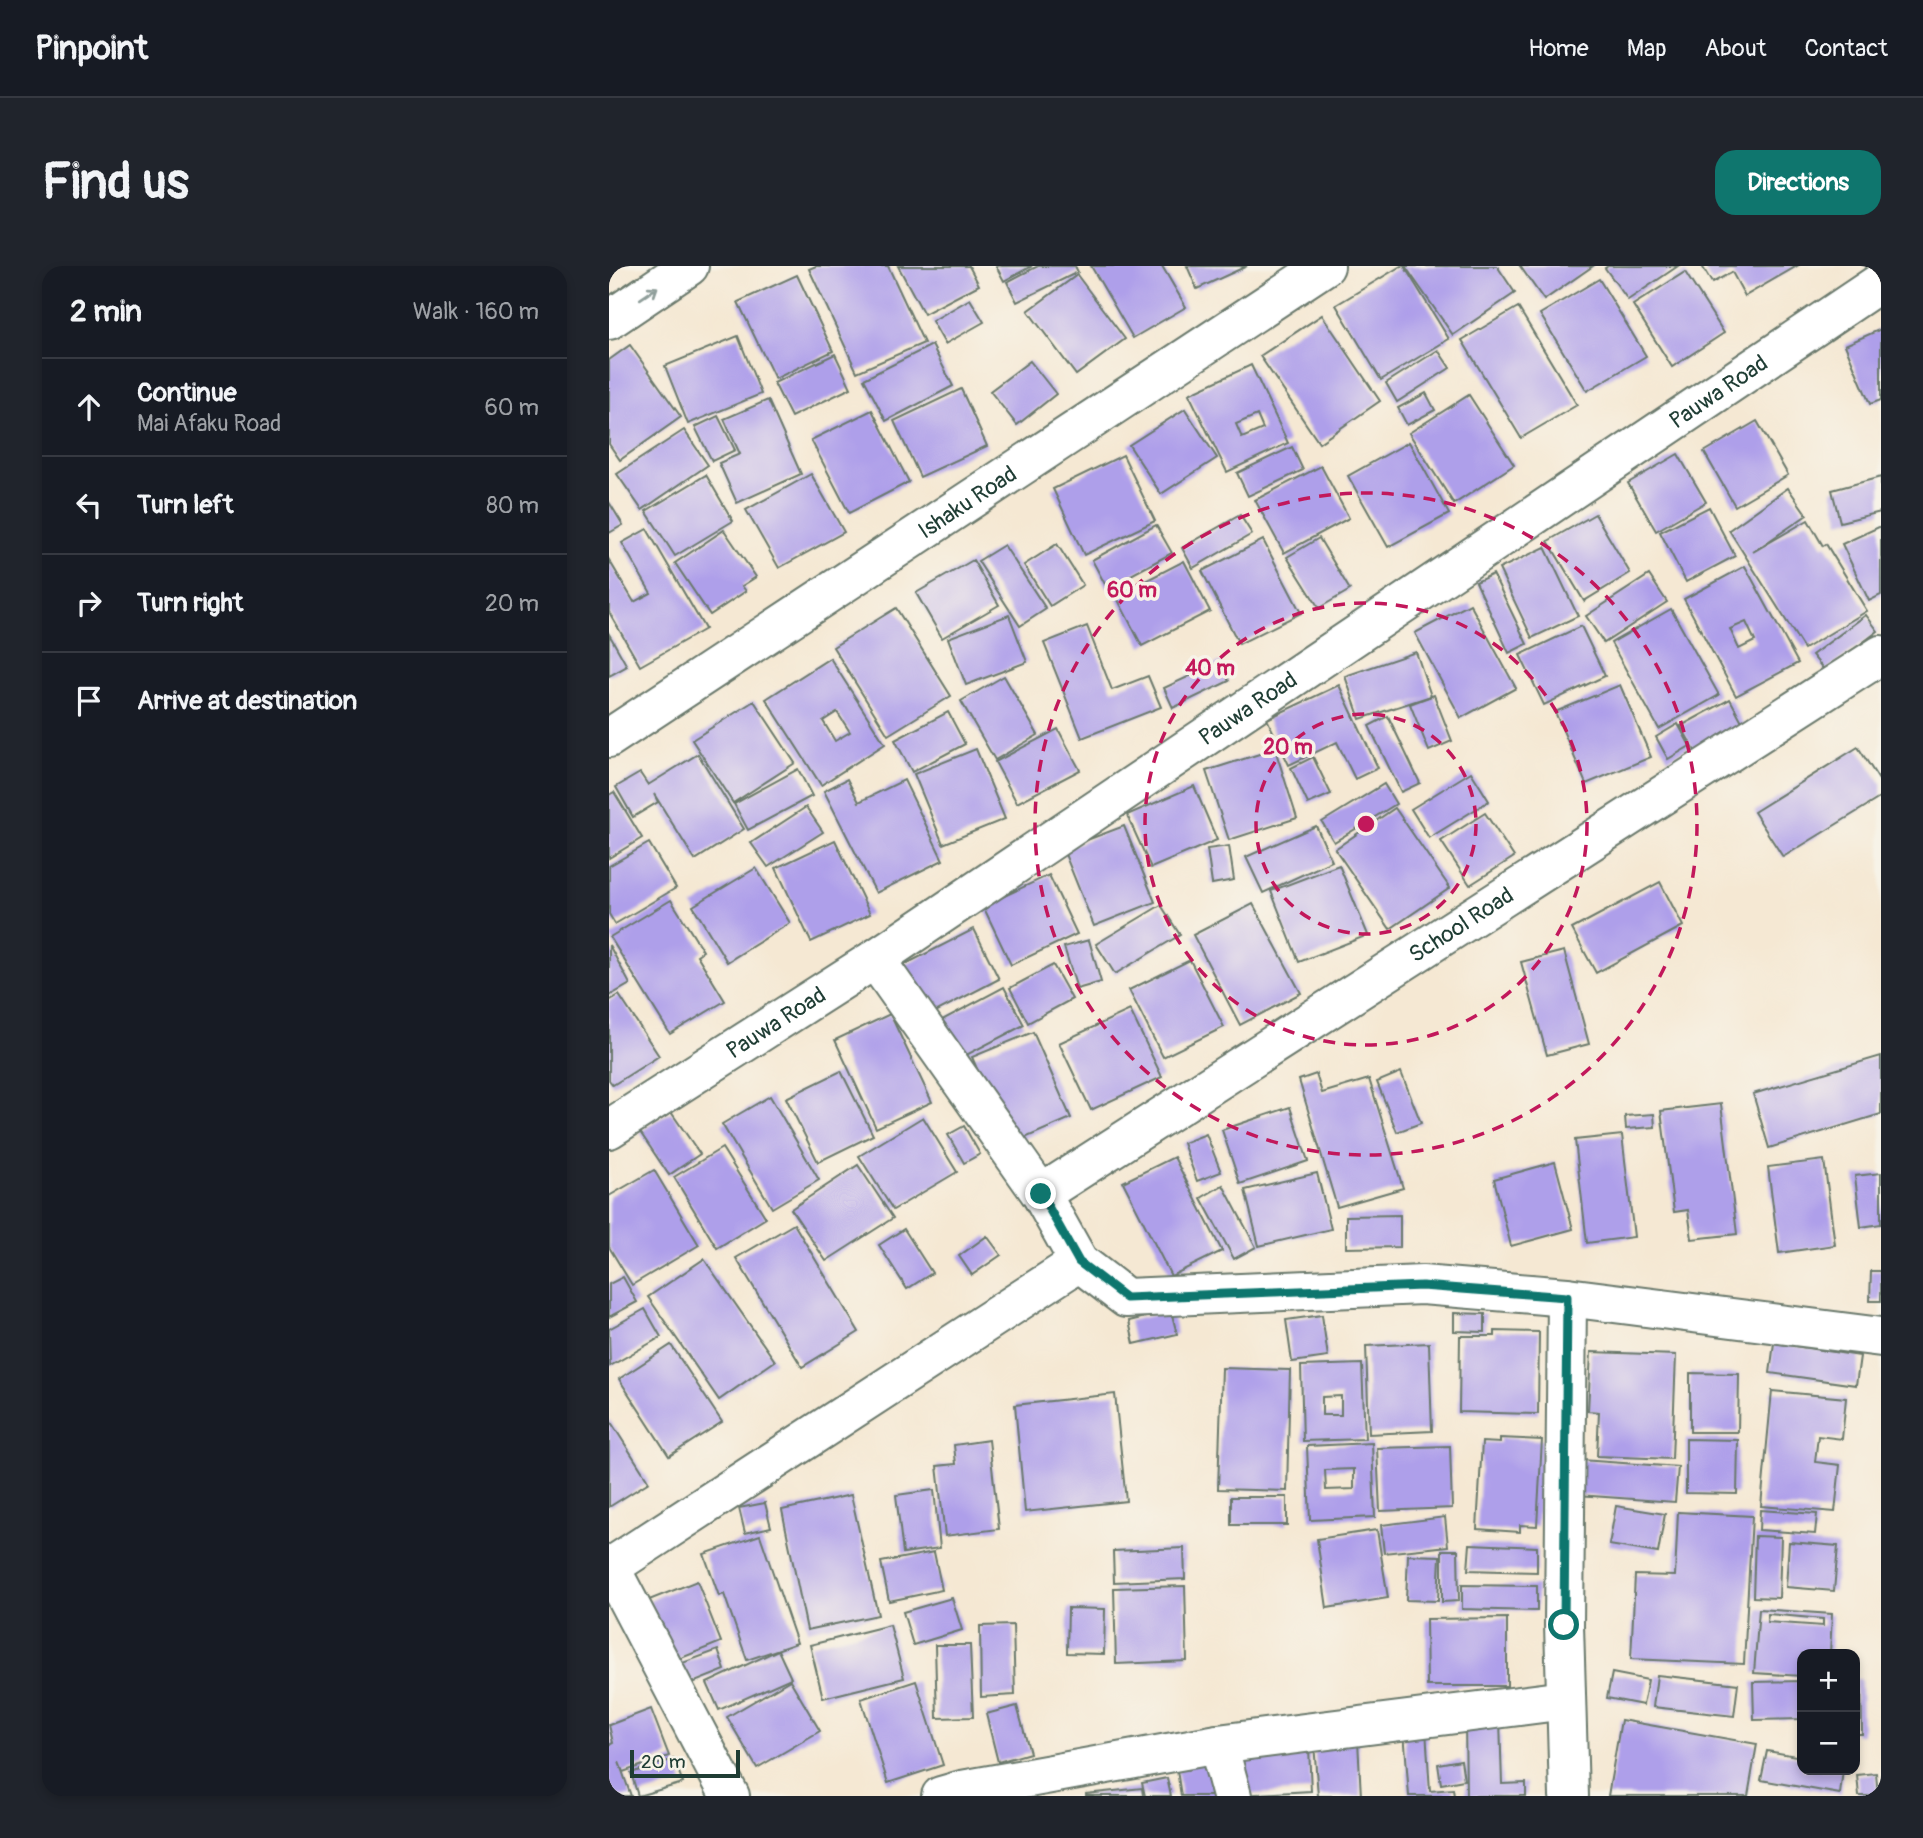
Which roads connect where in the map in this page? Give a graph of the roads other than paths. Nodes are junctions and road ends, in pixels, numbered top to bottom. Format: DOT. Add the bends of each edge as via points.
graph roads {
  1 [pos="689,266"];
  2 [pos="1325,266"];
  3 [pos="1881,282"];
  4 [pos="609,320"];
  5 [pos="1881,655"];
  6 [pos="609,738"];
  7 [pos="874,959"];
  8 [pos="609,1129"];
  9 [pos="1041,1194"];
  10 [pos="1079,1262"];
  11 [pos="1567,1297"];
  12 [pos="1881,1336"];
  13 [pos="609,1567"];
  14 [pos="1566,1700"];
  15 [pos="1218,1744"];
  16 [pos="730,1796"];
  17 [pos="941,1796"];
  18 [pos="1232,1796"];
  19 [pos="1569,1796"];
  4 -- 1 [label="street, one-way"];
  2 -- 6 [label="street, Ishaku Road"];
  3 -- 7 [label="street, Pauwa Road"];
  5 -- 9 [label="street, School Road"];
  7 -- 8 [label="street, Pauwa Road"];
  7 -- 9 [label="street"];
  9 -- 10 [label="street"];
  10 -- 11 [label="street" via="1126,1298 1422,1286"];
  10 -- 13 [label="street"];
  11 -- 12 [label="street"];
  11 -- 14 [label="street"];
  13 -- 16 [label="street"];
  14 -- 15 [label="street"];
  14 -- 19 [label="street"];
  15 -- 17 [label="street"];
  15 -- 18 [label="street"];
}
